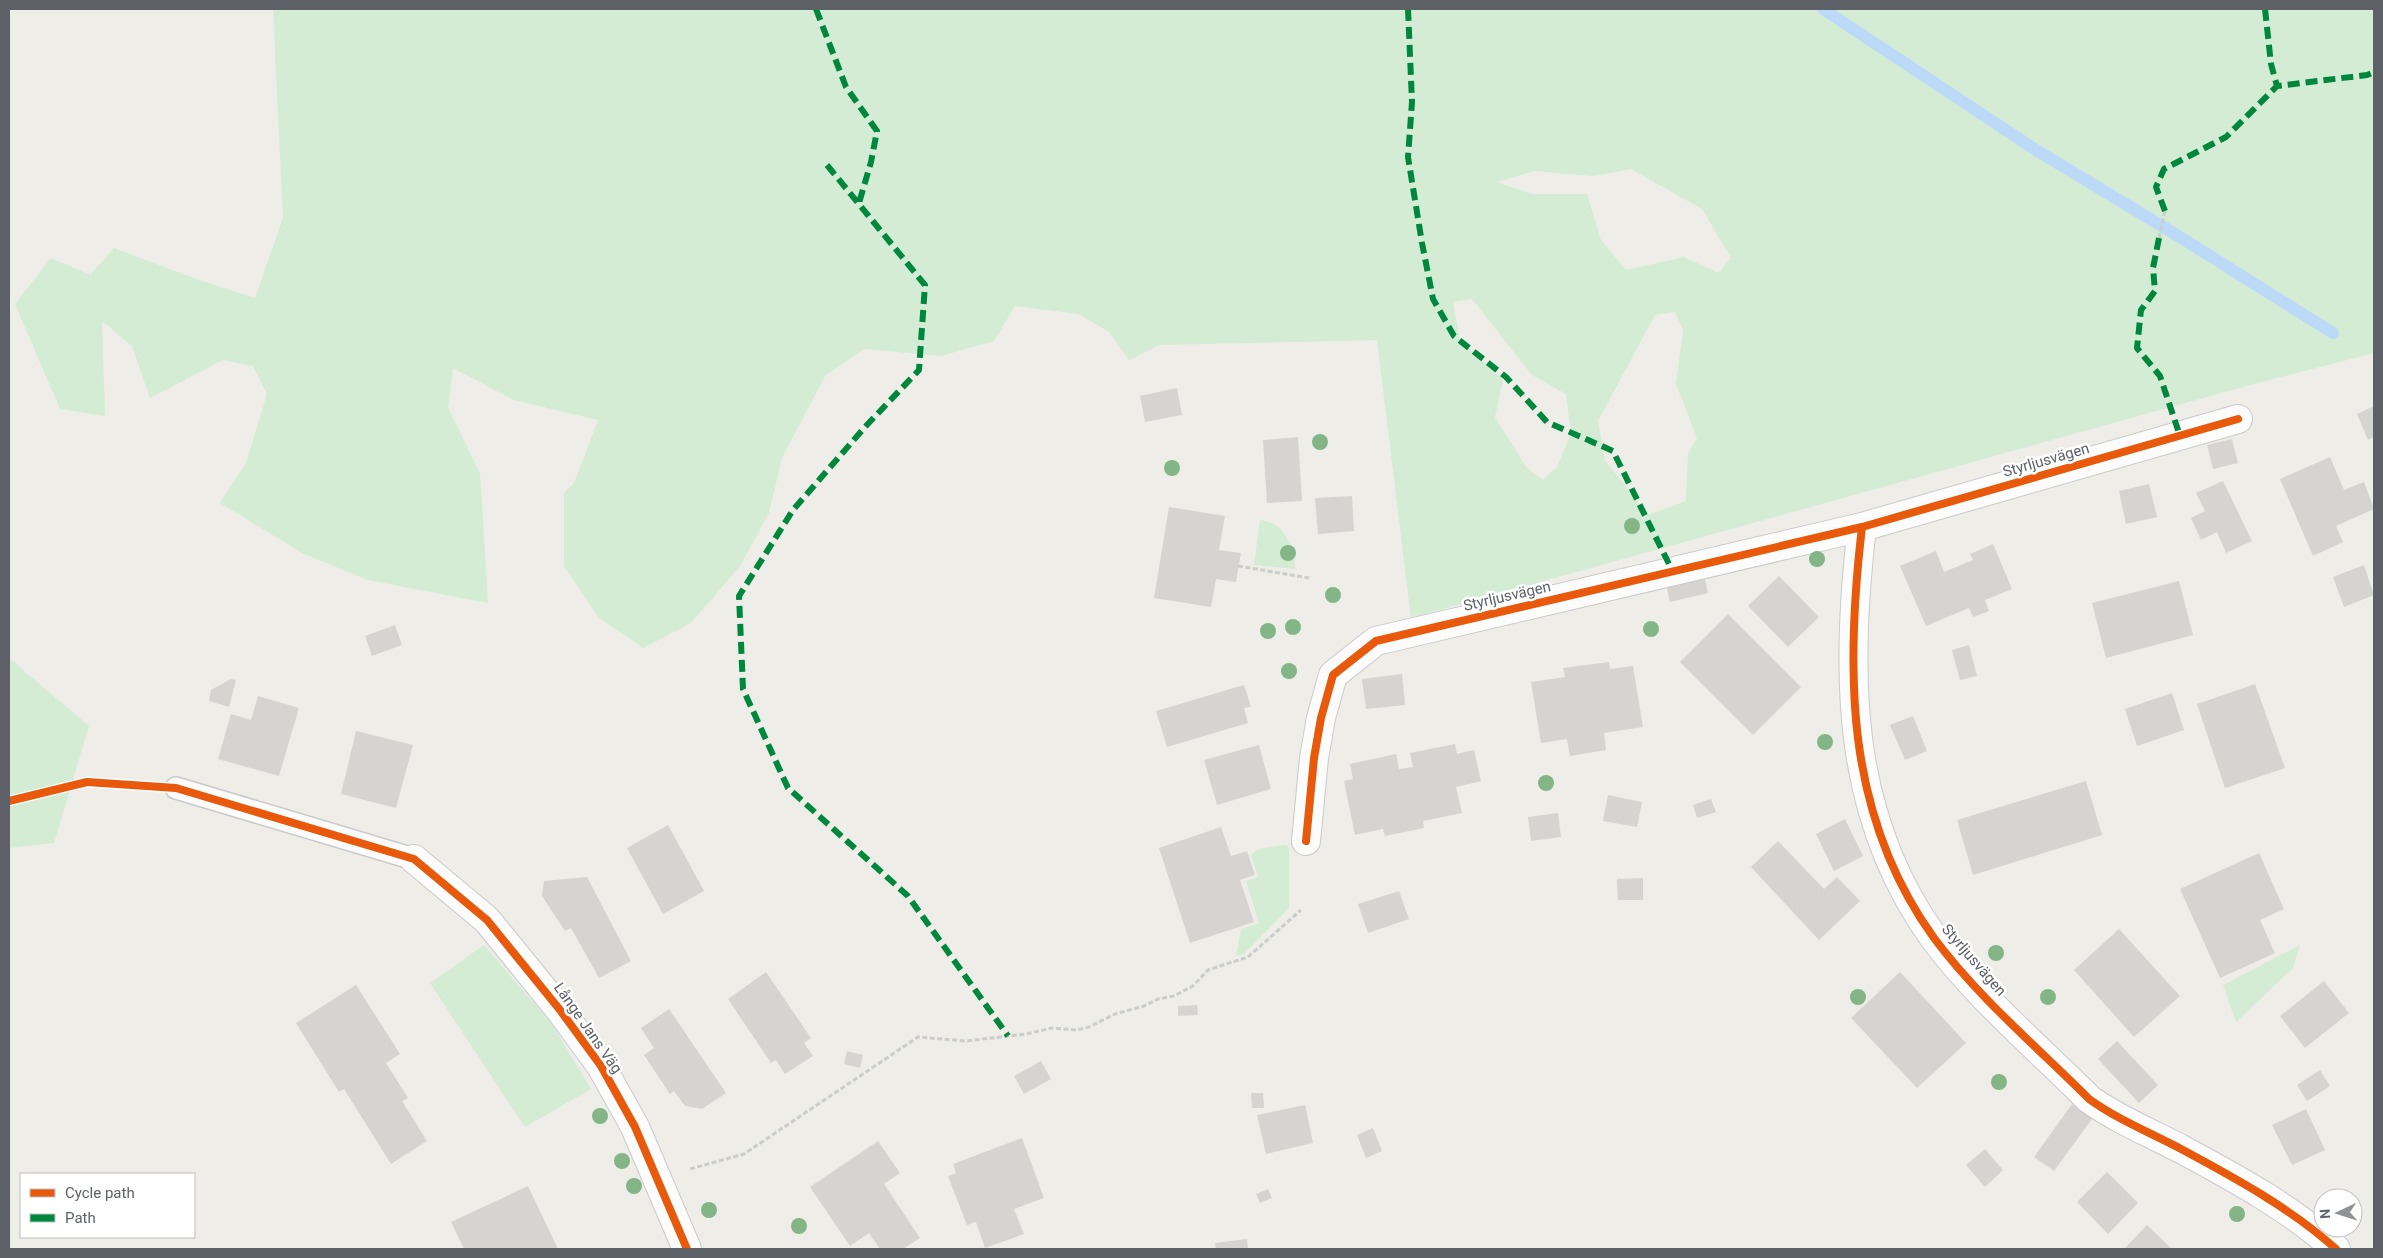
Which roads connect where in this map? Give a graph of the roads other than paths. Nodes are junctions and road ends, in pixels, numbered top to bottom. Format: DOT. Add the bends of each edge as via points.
graph roads {
  1 [pos="2238,419"];
  2 [pos="1862,527"];
  3 [pos="176,788"];
  4 [pos="1306,841"];
  5 [pos="414,859"];
  6 [pos="687,1249"];
  7 [pos="2336,1249"];
  1 -- 2 [label="street, Styrljusvägen"];
  2 -- 4 [label="street, Styrljusvägen" via="1376,641 1333,675 1314,758"];
  2 -- 7 [label="street, Styrljusvägen" via="1852,648 1853,692 1862,769 1870,804 1892,862 1935,938 1972,982 2089,1099 2110,1114 2182,1150 2266,1199"];
  3 -- 5 [label="lane"];
  5 -- 6 [label="street, Långe Jans Väg" via="487,920 601,1066 659,1178"];
}
